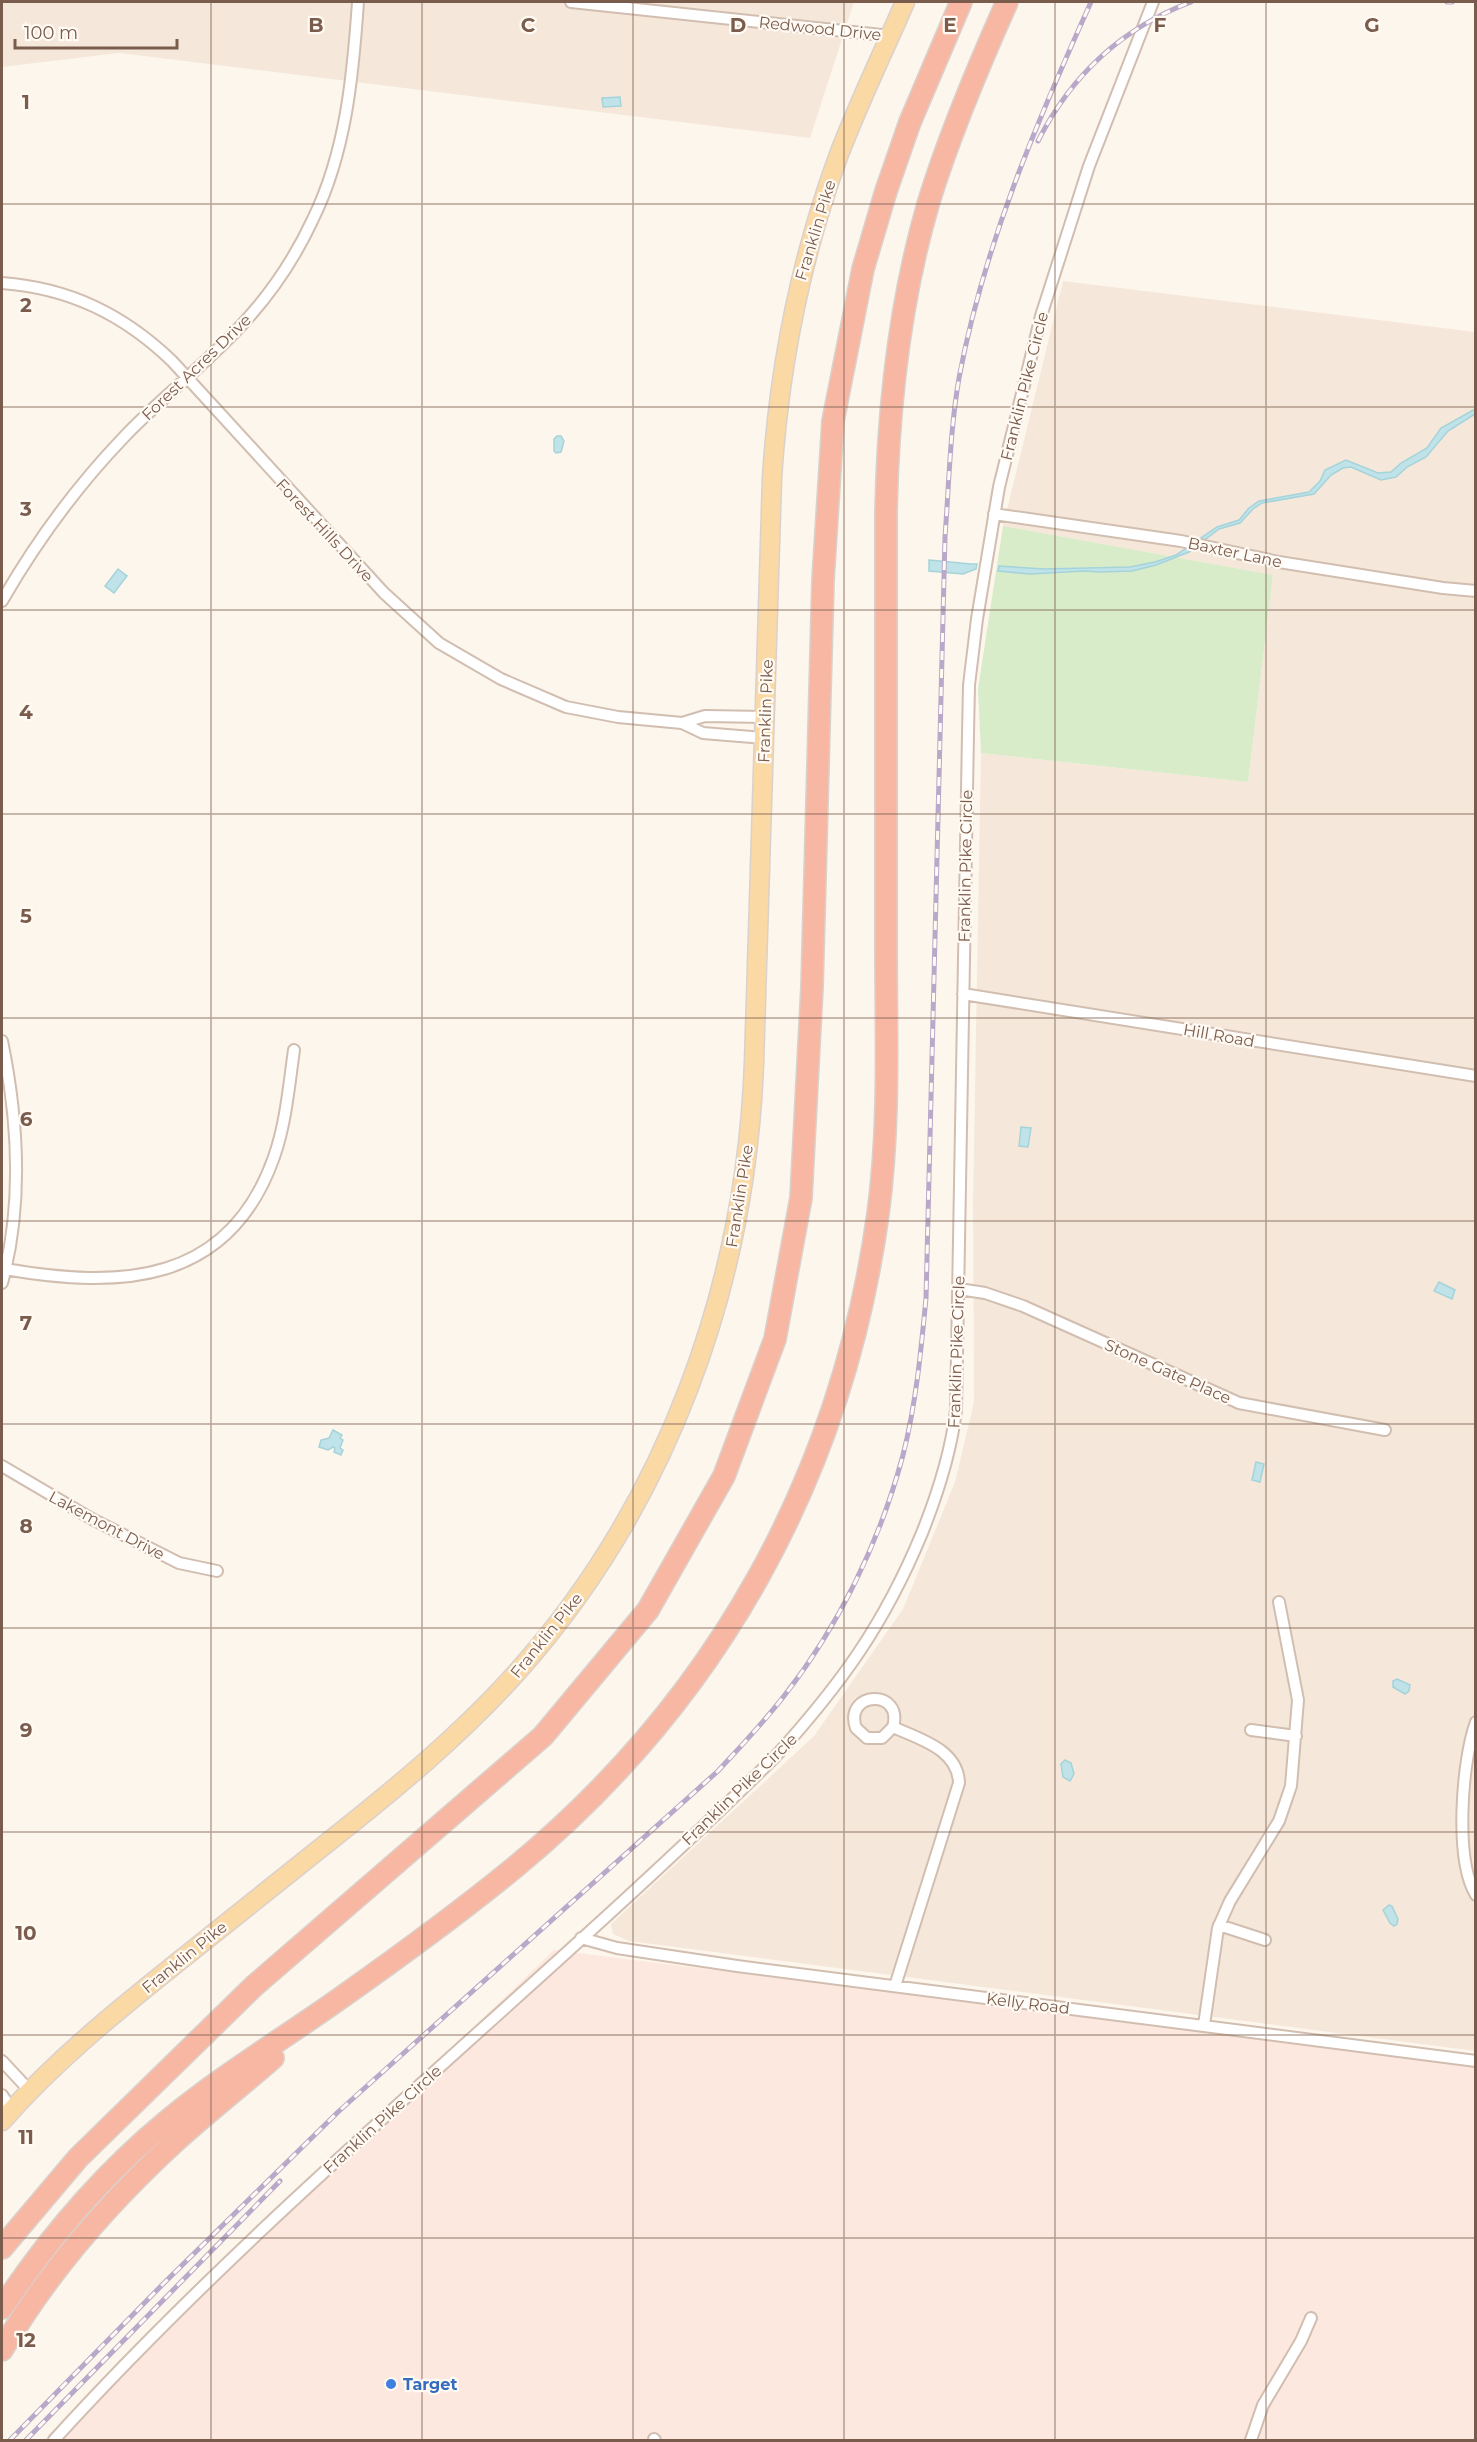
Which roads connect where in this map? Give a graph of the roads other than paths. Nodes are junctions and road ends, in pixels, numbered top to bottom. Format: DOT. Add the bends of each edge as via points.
graph roads {
  1 [pos="358,2"];
  2 [pos="571,2"];
  3 [pos="905,2"];
  4 [pos="962,2"];
  5 [pos="1006,2"];
  6 [pos="1153,2"];
  7 [pos="891,36"];
  8 [pos="2,283"];
  9 [pos="187,377"];
  10 [pos="994,514"];
  11 [pos="1476,591"];
  12 [pos="2,601"];
  13 [pos="765,717"];
  14 [pos="682,723"];
  15 [pos="764,738"];
  16 [pos="963,994"];
  17 [pos="2,1041"];
  18 [pos="294,1050"];
  19 [pos="1476,1076"];
  20 [pos="5,1269"];
  21 [pos="2,1283"];
  22 [pos="959,1289"];
  23 [pos="1385,1430"];
  24 [pos="2,1466"];
  25 [pos="217,1571"];
  26 [pos="1280,1602"];
  27 [pos="1476,1722"];
  28 [pos="893,1727"];
  29 [pos="1251,1730"];
  30 [pos="1296,1736"];
  31 [pos="1476,1895"];
  32 [pos="1219,1925"];
  33 [pos="581,1938"];
  34 [pos="1265,1940"];
  35 [pos="895,1986"];
  36 [pos="344,1996"];
  37 [pos="1204,2025"];
  38 [pos="2,2061"];
  39 [pos="1476,2061"];
  40 [pos="30,2091"];
  41 [pos="5,2108"];
  42 [pos="2,2248"];
  43 [pos="2,2308"];
  44 [pos="1311,2318"];
  45 [pos="2,2350"];
  46 [pos="54,2440"];
  47 [pos="1251,2440"];
  1 -- 9 [label="street, Forest Acres Drive" via="344,124 332,172 314,217 259,305"];
  2 -- 7 [label="street, Redwood Drive"];
  3 -- 7 [label="main road, Franklin Pike"];
  4 -- 42 [label="highway" via="910,122 886,191 863,269 833,421 823,580 812,975 801,1198 774,1339 724,1476 648,1610 543,1736 254,1986 78,2158"];
  5 -- 36 [label="highway" via="963,103 934,185 912,270 896,357 886,513 884,1147 872,1254 838,1397 807,1479 755,1585 714,1651 656,1729 589,1802 545,1842"];
  6 -- 10 [label="street, Franklin Pike Circle" via="1057,260"];
  7 -- 13 [label="main road, Franklin Pike" via="832,174 789,328 774,446"];
  8 -- 9 [label="street, Forest Hills Drive" via="59,293 103,310 139,331"];
  9 -- 12 [label="street, Forest Acres Drive" via="95,469 45,534"];
  9 -- 14 [label="street, Forest Hills Drive" via="384,593 439,643 501,679 566,706 611,716"];
  10 -- 11 [label="street, Baxter Lane"];
  10 -- 16 [label="street, Franklin Pike Circle" via="969,685"];
  13 -- 14 [label="street, Forest Hills Drive" via="705,716"];
  13 -- 15 [label="main road, Franklin Pike"];
  14 -- 15 [label="street, Forest Hills Drive" via="704,734"];
  15 -- 40 [label="main road, Franklin Pike" via="754,1071 742,1193 729,1260 707,1338 682,1406 643,1490 615,1540 560,1619 520,1669 470,1721 385,1796 109,2018"];
  16 -- 19 [label="street, Hill Road"];
  16 -- 22 [label="street, Franklin Pike Circle"];
  17 -- 20 [label="street" via="16,1162"];
  18 -- 20 [label="street" via="286,1108 270,1167 248,1207 216,1243 171,1268 127,1278 68,1278"];
  20 -- 21 [label="street"];
  22 -- 23 [label="street, Stone Gate Place" via="1023,1305 1239,1403"];
  22 -- 33 [label="street, Franklin Pike Circle" via="956,1400 942,1480 905,1573 876,1629 838,1684 775,1757"];
  24 -- 25 [label="street, Lakemont Drive" via="92,1520 179,1563"];
  26 -- 30 [label="street" via="1296,1685"];
  27 -- 31 [label="street" via="1470,1744 1462,1834 1466,1870"];
  28 -- 35 [label="street" via="948,1756 959,1783"];
  29 -- 30 [label="street"];
  30 -- 32 [label="street" via="1284,1812"];
  32 -- 34 [label="street"];
  32 -- 37 [label="street"];
  33 -- 35 [label="street, Kelly Road" via="617,1948"];
  33 -- 46 [label="street, Franklin Pike Circle" via="219,2269"];
  35 -- 37 [label="street, Kelly Road"];
  36 -- 43 [label="highway" via="231,2073 146,2139 59,2231"];
  36 -- 45 [label="highway" via="180,2137 109,2207 47,2281"];
  37 -- 39 [label="street, Kelly Road"];
  38 -- 40 [label="street"];
  40 -- 41 [label="main road, Franklin Pike"];
  44 -- 47 [label="street" via="1263,2405"];
}
